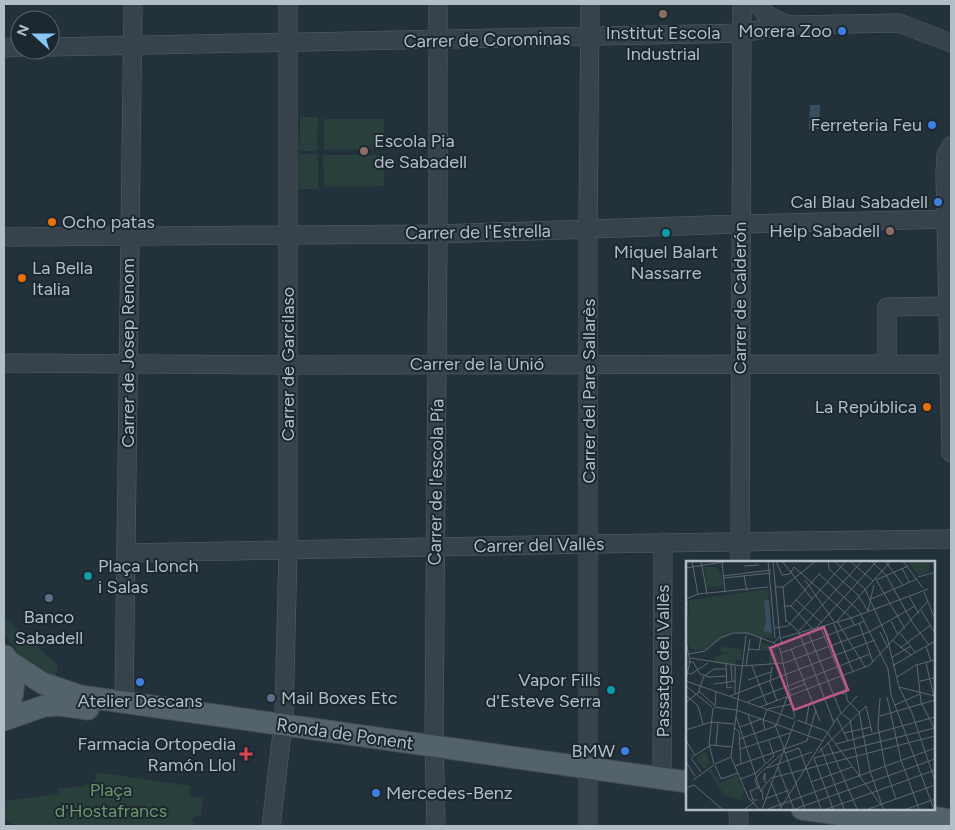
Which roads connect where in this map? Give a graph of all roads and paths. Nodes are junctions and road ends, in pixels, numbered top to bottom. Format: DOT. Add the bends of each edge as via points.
graph roads {
  1 [pos="133,4"];
  2 [pos="288,4"];
  3 [pos="438,4"];
  4 [pos="590,4"];
  5 [pos="742,4"];
  6 [pos="754,4"];
  7 [pos="758,4"];
  8 [pos="790,25"];
  9 [pos="742,33"];
  10 [pos="590,37"];
  11 [pos="288,42"];
  12 [pos="438,42"];
  13 [pos="951,43"];
  14 [pos="133,46"];
  15 [pos="60,47"];
  16 [pos="949,151"];
  17 [pos="949,220"];
  18 [pos="740,224"];
  19 [pos="588,229"];
  20 [pos="289,234"];
  21 [pos="438,234"];
  22 [pos="129,236"];
  23 [pos="4,237"];
  24 [pos="948,306"];
  25 [pos="4,363"];
  26 [pos="740,363"];
  27 [pos="128,364"];
  28 [pos="589,364"];
  29 [pos="887,364"];
  30 [pos="951,364"];
  31 [pos="288,365"];
  32 [pos="437,365"];
  33 [pos="951,453"];
  34 [pos="951,539"];
  35 [pos="740,541"];
  36 [pos="663,542"];
  37 [pos="589,544"];
  38 [pos="436,548"];
  39 [pos="288,550"];
  40 [pos="127,553"];
  41 [pos="740,561"];
  42 [pos="7,658"];
  43 [pos="124,702"];
  44 [pos="4,716"];
  45 [pos="4,720"];
  46 [pos="283,730"];
  47 [pos="435,752"];
  48 [pos="589,774"];
  49 [pos="662,779"];
  50 [pos="686,782"];
  51 [pos="686,792"];
  52 [pos="738,810"];
  53 [pos="810,810"];
  54 [pos="870,818"];
  55 [pos="951,820"];
  56 [pos="270,826"];
  57 [pos="436,826"];
  58 [pos="588,826"];
  59 [pos="739,826"];
  60 [pos="922,826"];
  1 -- 14 [label="street, Carrer de Josep Renom"];
  2 -- 11 [label="street, Carrer de Garcilaso"];
  3 -- 12 [label="street, Carrer de l'escola Pía"];
  4 -- 10 [label="street, Carrer del Pare Sallarès"];
  5 -- 9 [label="street, Carrer de Calderón"];
  6 -- 9 [label="street, Carrer de Calderón"];
  7 -- 8 [label="street" via="776,20"];
  8 -- 9 [label="street, Carrer de Corominas"];
  8 -- 13 [label="street, Carrer de Corominas" via="899,23"];
  9 -- 10 [label="street, Carrer de Corominas"];
  9 -- 18 [label="street, Carrer de Calderón"];
  10 -- 12 [label="street, Carrer de Corominas"];
  10 -- 19 [label="street, Carrer del Pare Sallarès"];
  11 -- 12 [label="street, Carrer de Corominas"];
  11 -- 14 [label="street, Carrer de Corominas"];
  11 -- 20 [label="street, Carrer de Garcilaso"];
  12 -- 21 [label="street, Carrer de l'escola Pía"];
  14 -- 15 [label="street, Carrer de Corominas"];
  14 -- 22 [label="street, Carrer de Josep Renom"];
  16 -- 17 [label="street" via="945,172"];
  17 -- 18 [label="street, Carrer de l'Estrella"];
  17 -- 24 [label="street"];
  18 -- 19 [label="street, Carrer de l'Estrella"];
  18 -- 26 [label="street, Carrer de Calderón"];
  19 -- 21 [label="street, Carrer de l'Estrella"];
  19 -- 28 [label="street, Carrer del Pare Sallarès"];
  20 -- 21 [label="street, Carrer de l'Estrella"];
  20 -- 22 [label="street, Carrer de l'Estrella"];
  20 -- 31 [label="street, Carrer de Garcilaso"];
  21 -- 32 [label="street, Carrer de l'escola Pía"];
  22 -- 23 [label="street, Carrer de l'Estrella"];
  22 -- 27 [label="street, Carrer de Josep Renom"];
  24 -- 29 [label="street" via="887,307"];
  24 -- 30 [label="street"];
  25 -- 27 [label="street, Carrer de la Unió"];
  26 -- 28 [label="street, Carrer de la Unió"];
  26 -- 29 [label="street, Carrer de la Unió"];
  26 -- 35 [label="street, Carrer de Calderón"];
  27 -- 31 [label="street, Carrer de la Unió"];
  27 -- 40 [label="street, Carrer de Josep Renom"];
  28 -- 32 [label="street, Carrer de la Unió"];
  28 -- 37 [label="street, Carrer del Pare Sallarès"];
  29 -- 30 [label="street, Carrer de la Unió"];
  30 -- 33 [label="street"];
  31 -- 32 [label="street, Carrer de la Unió"];
  31 -- 39 [label="street, Carrer de Garcilaso"];
  32 -- 38 [label="street, Carrer de l'escola Pía"];
  34 -- 35 [label="street, Carrer del Vallès"];
  35 -- 36 [label="street, Carrer del Vallès"];
  35 -- 41 [label="street, Carrer de Calderón"];
  36 -- 37 [label="street, Carrer del Vallès"];
  36 -- 49 [label="street, Passatge del Vallès"];
  37 -- 38 [label="street, Carrer del Vallès"];
  37 -- 48 [label="street, Carrer del Pare Sallarès"];
  38 -- 39 [label="street, Carrer del Vallès"];
  38 -- 47 [label="street, Carrer de l'escola Pía"];
  39 -- 40 [label="street, Carrer del Vallès"];
  39 -- 46 [label="street, Carrer de Garcilaso"];
  40 -- 43 [label="street, Carrer de Josep Renom"];
  42 -- 43 [label="main road, Ronda de Ponent" via="54,688 80,696"];
  42 -- 44 [label="main road" via="14,678 13,694"];
  43 -- 46 [label="main road, Ronda de Ponent"];
  45 -- 46 [label="main road, Ronda de Ponent" via="44,706 60,705"];
  46 -- 47 [label="main road, Ronda de Ponent"];
  46 -- 56 [label="street, Carrer de Garcilaso"];
  47 -- 48 [label="main road, Ronda de Ponent"];
  47 -- 57 [label="street, Carrer de l'escola Pía"];
  48 -- 49 [label="main road, Ronda de Ponent"];
  48 -- 51 [label="main road, Ronda de Ponent"];
  48 -- 58 [label="street, Carrer del Pare Sallarès"];
  49 -- 50 [label="main road, Ronda de Ponent"];
  52 -- 59 [label="street"];
  53 -- 54 [label="main road"];
  54 -- 55 [label="main road"];
  54 -- 60 [label="main road"];
}
